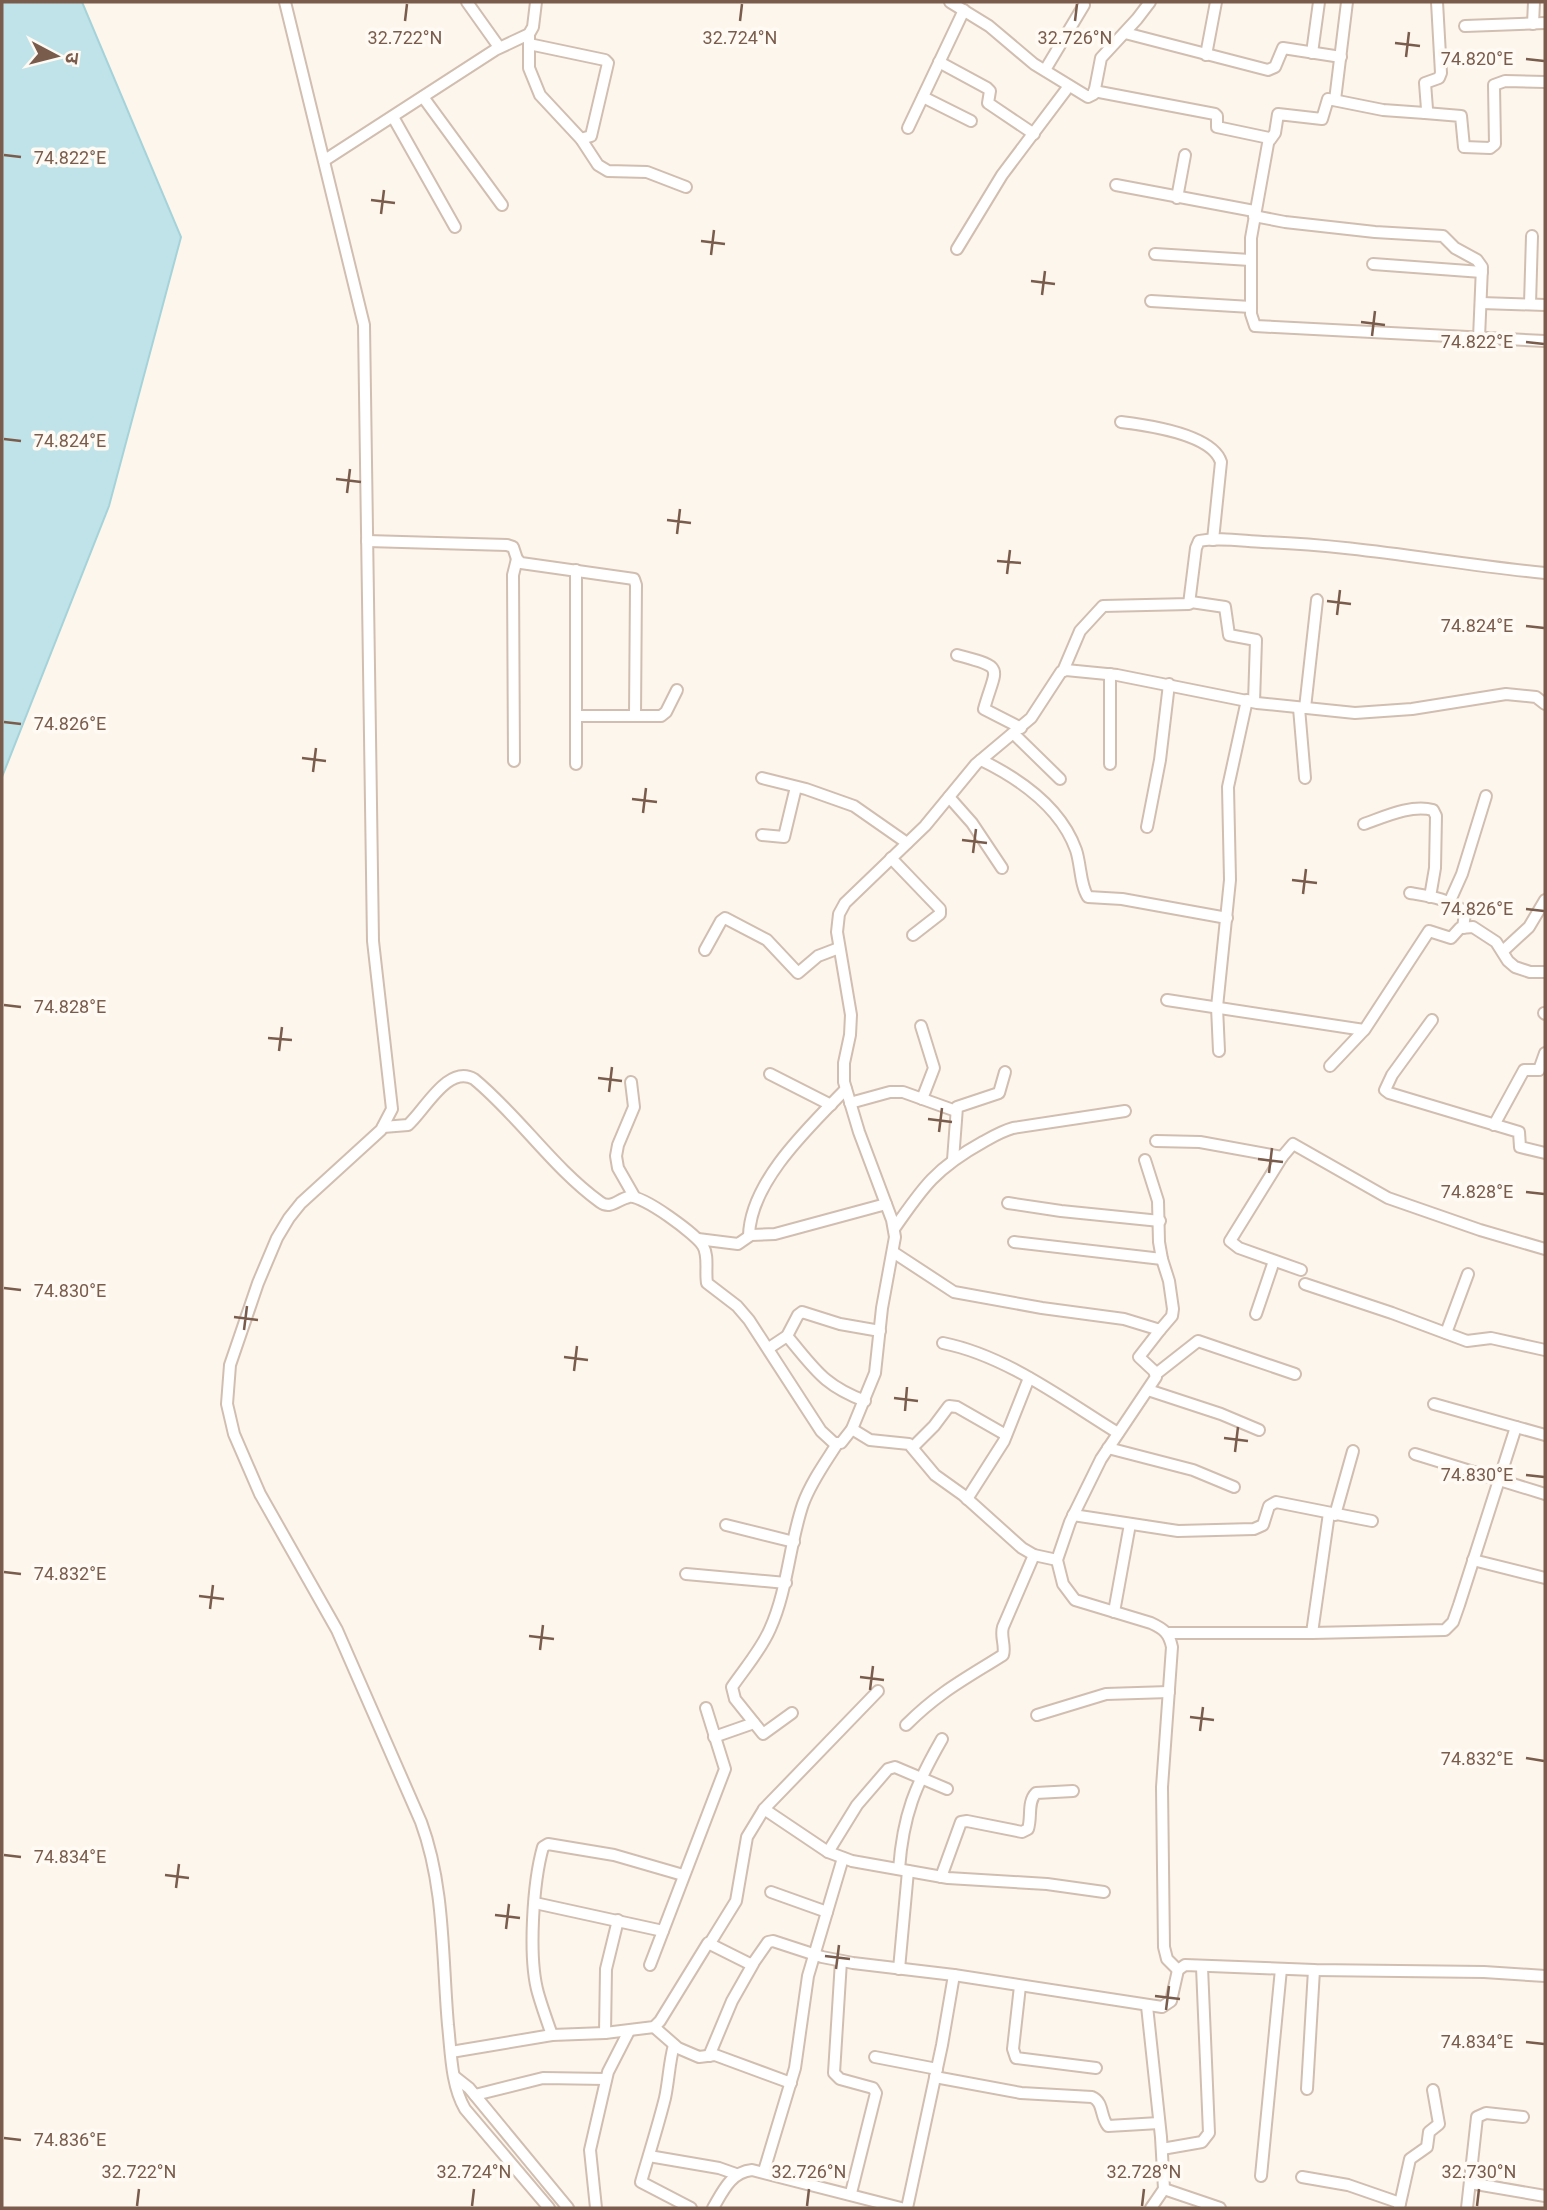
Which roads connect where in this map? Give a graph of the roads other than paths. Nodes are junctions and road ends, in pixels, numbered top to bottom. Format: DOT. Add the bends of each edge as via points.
graph roads {
  1 [pos="285,2"];
  2 [pos="467,2"];
  3 [pos="536,2"];
  4 [pos="950,2"];
  5 [pos="1150,2"];
  6 [pos="1216,2"];
  7 [pos="1319,2"];
  8 [pos="1347,2"];
  9 [pos="1437,2"];
  10 [pos="1534,2"];
  11 [pos="1084,5"];
  12 [pos="964,10"];
  13 [pos="1539,23"];
  14 [pos="1465,26"];
  15 [pos="1125,33"];
  16 [pos="529,39"];
  17 [pos="499,47"];
  18 [pos="1312,53"];
  19 [pos="1206,55"];
  20 [pos="1341,57"];
  21 [pos="939,62"];
  22 [pos="1045,71"];
  23 [pos="1545,82"];
  24 [pos="1069,86"];
  25 [pos="1094,91"];
  26 [pos="423,97"];
  27 [pos="923,97"];
  28 [pos="1335,100"];
  29 [pos="1424,113"];
  30 [pos="393,117"];
  31 [pos="971,121"];
  32 [pos="908,128"];
  33 [pos="1034,134"];
  34 [pos="581,139"];
  35 [pos="1270,140"];
  36 [pos="1185,155"];
  37 [pos="325,159"];
  38 [pos="1116,185"];
  39 [pos="686,187"];
  40 [pos="1177,198"];
  41 [pos="502,205"];
  42 [pos="1254,214"];
  43 [pos="455,227"];
  44 [pos="1532,236"];
  45 [pos="957,249"];
  46 [pos="1155,254"];
  47 [pos="1250,260"];
  48 [pos="1373,264"];
  49 [pos="1482,272"];
  50 [pos="1151,301"];
  51 [pos="1481,303"];
  52 [pos="1530,304"];
  53 [pos="1545,304"];
  54 [pos="1251,307"];
  55 [pos="1479,338"];
  56 [pos="1545,341"];
  57 [pos="1121,422"];
  58 [pos="1213,540"];
  59 [pos="367,541"];
  60 [pos="517,559"];
  61 [pos="576,570"];
  62 [pos="1545,573"];
  63 [pos="1317,600"];
  64 [pos="1191,602"];
  65 [pos="957,655"];
  66 [pos="1063,671"];
  67 [pos="1110,674"];
  68 [pos="1169,684"];
  69 [pos="677,690"];
  70 [pos="1250,701"];
  71 [pos="1545,704"];
  72 [pos="1302,708"];
  73 [pos="576,716"];
  74 [pos="635,716"];
  75 [pos="1018,731"];
  76 [pos="981,760"];
  77 [pos="514,761"];
  78 [pos="576,764"];
  79 [pos="1110,764"];
  80 [pos="762,778"];
  81 [pos="1305,778"];
  82 [pos="1060,779"];
  83 [pos="796,787"];
  84 [pos="1486,796"];
  85 [pos="949,797"];
  86 [pos="1364,824"];
  87 [pos="1147,827"];
  88 [pos="762,835"];
  89 [pos="907,843"];
  90 [pos="891,858"];
  91 [pos="1002,868"];
  92 [pos="1410,893"];
  93 [pos="1430,897"];
  94 [pos="1545,900"];
  95 [pos="1449,903"];
  96 [pos="1227,918"];
  97 [pos="1463,928"];
  98 [pos="913,935"];
  99 [pos="839,948"];
  100 [pos="705,950"];
  101 [pos="1503,951"];
  102 [pos="1545,972"];
  103 [pos="1167,1000"];
  104 [pos="1217,1007"];
  105 [pos="1432,1020"];
  106 [pos="921,1026"];
  107 [pos="1364,1030"];
  108 [pos="1219,1051"];
  109 [pos="1545,1053"];
  110 [pos="1330,1066"];
  111 [pos="1005,1072"];
  112 [pos="770,1074"];
  113 [pos="631,1082"];
  114 [pos="846,1089"];
  115 [pos="922,1099"];
  116 [pos="850,1103"];
  117 [pos="831,1104"];
  118 [pos="956,1111"];
  119 [pos="1125,1111"];
  120 [pos="1494,1125"];
  121 [pos="383,1127"];
  122 [pos="1156,1141"];
  123 [pos="1545,1153"];
  124 [pos="1282,1157"];
  125 [pos="953,1160"];
  126 [pos="1145,1160"];
  127 [pos="634,1196"];
  128 [pos="1008,1203"];
  129 [pos="886,1204"];
  130 [pos="1160,1221"];
  131 [pos="894,1230"];
  132 [pos="749,1236"];
  133 [pos="698,1239"];
  134 [pos="1014,1242"];
  135 [pos="1545,1249"];
  136 [pos="892,1252"];
  137 [pos="1162,1259"];
  138 [pos="1274,1261"];
  139 [pos="1301,1270"];
  140 [pos="1468,1274"];
  141 [pos="1306,1284"];
  142 [pos="1256,1314"];
  143 [pos="1160,1330"];
  144 [pos="880,1331"];
  145 [pos="1446,1333"];
  146 [pos="787,1336"];
  147 [pos="943,1343"];
  148 [pos="769,1348"];
  149 [pos="1545,1349"];
  150 [pos="1156,1374"];
  151 [pos="1295,1374"];
  152 [pos="1028,1378"];
  153 [pos="1148,1390"];
  154 [pos="865,1401"];
  155 [pos="1434,1405"];
  156 [pos="1516,1427"];
  157 [pos="852,1429"];
  158 [pos="1259,1430"];
  159 [pos="1118,1433"];
  160 [pos="1006,1435"];
  161 [pos="1545,1435"];
  162 [pos="838,1444"];
  163 [pos="913,1447"];
  164 [pos="1108,1448"];
  165 [pos="1353,1451"];
  166 [pos="1415,1454"];
  167 [pos="1499,1481"];
  168 [pos="1234,1487"];
  169 [pos="1545,1494"];
  170 [pos="967,1499"];
  171 [pos="1332,1514"];
  172 [pos="1073,1515"];
  173 [pos="1372,1521"];
  174 [pos="1130,1524"];
  175 [pos="726,1525"];
  176 [pos="794,1542"];
  177 [pos="1034,1555"];
  178 [pos="1057,1560"];
  179 [pos="1474,1560"];
  180 [pos="686,1574"];
  181 [pos="1545,1578"];
  182 [pos="786,1583"];
  183 [pos="1114,1612"];
  184 [pos="1167,1633"];
  185 [pos="1311,1633"];
  186 [pos="878,1690"];
  187 [pos="1169,1692"];
  188 [pos="706,1708"];
  189 [pos="792,1713"];
  190 [pos="1037,1715"];
  191 [pos="754,1723"];
  192 [pos="906,1725"];
  193 [pos="714,1737"];
  194 [pos="942,1739"];
  195 [pos="920,1777"];
  196 [pos="947,1789"];
  197 [pos="1073,1791"];
  198 [pos="764,1809"];
  199 [pos="828,1852"];
  200 [pos="843,1858"];
  201 [pos="904,1870"];
  202 [pos="683,1875"];
  203 [pos="941,1877"];
  204 [pos="771,1892"];
  205 [pos="1104,1892"];
  206 [pos="535,1903"];
  207 [pos="827,1912"];
  208 [pos="618,1920"];
  209 [pos="663,1931"];
  210 [pos="710,1943"];
  211 [pos="814,1954"];
  212 [pos="841,1961"];
  213 [pos="752,1964"];
  214 [pos="650,1965"];
  215 [pos="1202,1967"];
  216 [pos="899,1969"];
  217 [pos="1281,1969"];
  218 [pos="1178,1970"];
  219 [pos="1314,1970"];
  220 [pos="954,1975"];
  221 [pos="1545,1976"];
  222 [pos="1020,1986"];
  223 [pos="1147,2006"];
  224 [pos="654,2026"];
  225 [pos="629,2031"];
  226 [pos="605,2033"];
  227 [pos="552,2035"];
  228 [pos="674,2045"];
  229 [pos="451,2052"];
  230 [pos="709,2056"];
  231 [pos="875,2057"];
  232 [pos="1096,2068"];
  233 [pos="936,2073"];
  234 [pos="455,2077"];
  235 [pos="606,2080"];
  236 [pos="791,2083"];
  237 [pos="1307,2089"];
  238 [pos="1433,2090"];
  239 [pos="475,2095"];
  240 [pos="1523,2117"];
  241 [pos="1159,2123"];
  242 [pos="1162,2149"];
  243 [pos="649,2156"];
  244 [pos="764,2171"];
  245 [pos="736,2174"];
  246 [pos="1261,2176"];
  247 [pos="1302,2177"];
  248 [pos="1470,2183"];
  249 [pos="1164,2189"];
  250 [pos="851,2193"];
  251 [pos="1545,2196"];
  252 [pos="1399,2205"];
  253 [pos="549,2208"];
  254 [pos="568,2208"];
  255 [pos="596,2208"];
  256 [pos="691,2208"];
  257 [pos="713,2208"];
  258 [pos="901,2208"];
  259 [pos="908,2208"];
  260 [pos="1151,2208"];
  261 [pos="1220,2208"];
  262 [pos="1467,2208"];
  1 -- 37 [label="street"];
  2 -- 17 [label="street"];
  3 -- 16 [label="street"];
  4 -- 12 [label="street"];
  5 -- 15 [label="street"];
  6 -- 19 [label="street"];
  7 -- 18 [label="street"];
  8 -- 20 [label="street"];
  9 -- 29 [label="street" via="1441,74 1425,83"];
  10 -- 13 [label="street"];
  11 -- 22 [label="street"];
  12 -- 21 [label="street"];
  12 -- 22 [label="street"];
  13 -- 14 [label="street"];
  15 -- 19 [label="street"];
  15 -- 25 [label="street" via="1101,58"];
  16 -- 17 [label="street"];
  16 -- 34 [label="street" via="530,68 540,95"];
  16 -- 34 [label="street" via="608,63 592,136"];
  17 -- 26 [label="street"];
  18 -- 19 [label="street" via="1283,48 1271,70"];
  18 -- 20 [label="street"];
  20 -- 28 [label="street"];
  21 -- 27 [label="street"];
  21 -- 33 [label="street" via="988,88 988,103"];
  22 -- 24 [label="street"];
  23 -- 29 [label="street" via="1494,85 1494,144 1490,148 1464,147 1461,116"];
  24 -- 25 [label="street" via="1088,97"];
  24 -- 33 [label="street"];
  25 -- 35 [label="street" via="1215,114 1217,127"];
  26 -- 30 [label="street"];
  26 -- 41 [label="street"];
  27 -- 31 [label="street"];
  27 -- 32 [label="street"];
  28 -- 29 [label="street"];
  28 -- 35 [label="street" via="1327,100 1322,119 1279,113"];
  30 -- 37 [label="street"];
  30 -- 43 [label="street"];
  33 -- 45 [label="street" via="1002,175"];
  34 -- 39 [label="street" via="604,170 647,172"];
  35 -- 42 [label="street"];
  36 -- 40 [label="street"];
  37 -- 59 [label="street" via="364,325"];
  38 -- 40 [label="street"];
  40 -- 42 [label="street"];
  42 -- 47 [label="street"];
  42 -- 49 [label="street" via="1285,222 1443,236 1477,260"];
  44 -- 52 [label="street"];
  46 -- 47 [label="street"];
  47 -- 54 [label="street"];
  48 -- 49 [label="street"];
  49 -- 51 [label="street"];
  50 -- 54 [label="street"];
  51 -- 52 [label="street"];
  51 -- 55 [label="street"];
  52 -- 53 [label="street"];
  54 -- 55 [label="street" via="1252,323 1258,327"];
  55 -- 56 [label="street"];
  57 -- 58 [label="street" via="1171,430 1218,455"];
  58 -- 62 [label="street" via="1353,548"];
  58 -- 64 [label="street" via="1197,544"];
  59 -- 60 [label="street" via="505,545 513,547"];
  59 -- 121 [label="street" via="373,941 392,1101"];
  60 -- 61 [label="street"];
  60 -- 77 [label="street" via="513,575"];
  61 -- 73 [label="street"];
  61 -- 74 [label="street" via="636,582"];
  63 -- 72 [label="street"];
  64 -- 66 [label="street" via="1103,606 1080,631"];
  64 -- 70 [label="street" via="1225,607 1229,635 1256,640"];
  65 -- 75 [label="street" via="990,665 995,680 984,709"];
  66 -- 67 [label="street"];
  66 -- 75 [label="street"];
  67 -- 68 [label="street"];
  67 -- 79 [label="street"];
  68 -- 70 [label="street"];
  68 -- 87 [label="street"];
  69 -- 74 [label="street" via="664,715"];
  70 -- 72 [label="street"];
  70 -- 96 [label="street" via="1228,786"];
  71 -- 72 [label="street" via="1536,697 1506,694 1355,713"];
  72 -- 81 [label="street"];
  73 -- 74 [label="street"];
  73 -- 78 [label="street"];
  75 -- 76 [label="street"];
  75 -- 82 [label="street"];
  76 -- 85 [label="street"];
  76 -- 96 [label="street" via="1016,780 1062,821 1076,849 1088,897"];
  80 -- 83 [label="street"];
  83 -- 88 [label="street" via="784,837"];
  83 -- 89 [label="street" via="854,806"];
  84 -- 95 [label="street"];
  85 -- 89 [label="street"];
  85 -- 91 [label="street"];
  86 -- 93 [label="street" via="1421,808 1433,810"];
  89 -- 90 [label="street"];
  90 -- 98 [label="street" via="941,911"];
  90 -- 99 [label="street" via="840,910"];
  92 -- 93 [label="street"];
  93 -- 95 [label="street"];
  94 -- 101 [label="street" via="1529,927"];
  95 -- 97 [label="street" via="1465,913"];
  96 -- 104 [label="street"];
  97 -- 101 [label="street" via="1486,934"];
  97 -- 107 [label="street" via="1451,938 1428,932"];
  99 -- 100 [label="street" via="818,956 798,973 767,940 725,918"];
  99 -- 114 [label="street" via="851,1015 844,1063"];
  101 -- 102 [label="street" via="1511,965"];
  103 -- 104 [label="street"];
  104 -- 107 [label="street"];
  104 -- 108 [label="street"];
  105 -- 120 [label="street" via="1385,1090"];
  106 -- 115 [label="street" via="934,1068"];
  107 -- 110 [label="street"];
  109 -- 120 [label="street" via="1539,1070 1524,1070"];
  111 -- 118 [label="street" via="999,1093"];
  112 -- 117 [label="street"];
  113 -- 127 [label="street" via="634,1107 616,1156"];
  114 -- 116 [label="street"];
  114 -- 117 [label="street"];
  115 -- 116 [label="street" via="898,1092"];
  115 -- 118 [label="street"];
  116 -- 129 [label="street"];
  117 -- 132 [label="street" via="766,1182 750,1215"];
  118 -- 125 [label="street"];
  119 -- 125 [label="street" via="1007,1129"];
  120 -- 123 [label="street" via="1520,1133 1521,1147"];
  121 -- 127 [label="street" via="408,1125 445,1085 466,1075 487,1089 602,1203 612,1205"];
  121 -- 229 [label="street" via="301,1203 283,1228 230,1364 227,1404 234,1434 260,1494 337,1630 431,1849 438,1881"];
  122 -- 124 [label="street" via="1200,1142"];
  124 -- 135 [label="street" via="1296,1144 1388,1198"];
  124 -- 138 [label="street" via="1230,1241"];
  125 -- 131 [label="street" via="922,1188"];
  126 -- 130 [label="street"];
  127 -- 133 [label="street"];
  128 -- 130 [label="street"];
  129 -- 131 [label="street"];
  129 -- 132 [label="street" via="775,1234"];
  130 -- 137 [label="street"];
  131 -- 136 [label="street"];
  132 -- 133 [label="street" via="734,1244"];
  133 -- 148 [label="street" via="706,1254 708,1283 741,1310"];
  134 -- 137 [label="street"];
  136 -- 143 [label="street" via="954,1292 1124,1319"];
  136 -- 144 [label="street"];
  137 -- 143 [label="street" via="1173,1309"];
  138 -- 139 [label="street"];
  138 -- 142 [label="street"];
  140 -- 145 [label="street"];
  141 -- 145 [label="street"];
  143 -- 150 [label="street" via="1139,1357"];
  144 -- 146 [label="street" via="802,1312"];
  144 -- 154 [label="street" via="875,1373"];
  145 -- 149 [label="street" via="1467,1341 1491,1338"];
  146 -- 148 [label="street"];
  146 -- 154 [label="street" via="828,1383"];
  147 -- 152 [label="street" via="976,1352"];
  148 -- 162 [label="street" via="821,1431"];
  150 -- 151 [label="street" via="1198,1341"];
  150 -- 153 [label="street"];
  152 -- 159 [label="street"];
  152 -- 160 [label="street"];
  153 -- 158 [label="street"];
  153 -- 159 [label="street"];
  154 -- 157 [label="street"];
  155 -- 156 [label="street"];
  156 -- 161 [label="street"];
  156 -- 167 [label="street"];
  157 -- 162 [label="street"];
  157 -- 163 [label="street" via="870,1440"];
  159 -- 164 [label="street"];
  160 -- 163 [label="street" via="949,1406"];
  160 -- 170 [label="street"];
  162 -- 176 [label="street" via="804,1501"];
  163 -- 170 [label="street" via="935,1475"];
  164 -- 168 [label="street" via="1193,1470"];
  164 -- 172 [label="street"];
  165 -- 171 [label="street"];
  166 -- 167 [label="street"];
  167 -- 169 [label="street"];
  167 -- 179 [label="street"];
  170 -- 177 [label="street"];
  171 -- 173 [label="street"];
  171 -- 174 [label="street" via="1276,1502 1269,1506 1263,1525 1254,1529 1191,1532"];
  171 -- 185 [label="street"];
  172 -- 174 [label="street"];
  172 -- 178 [label="street"];
  174 -- 183 [label="street"];
  175 -- 176 [label="street"];
  176 -- 182 [label="street"];
  177 -- 178 [label="street"];
  177 -- 192 [label="street" via="1003,1627 1003,1656 953,1684"];
  178 -- 183 [label="street" via="1063,1584 1075,1600"];
  179 -- 181 [label="street"];
  179 -- 185 [label="street" via="1453,1622 1445,1630"];
  180 -- 182 [label="street"];
  182 -- 191 [label="street" via="763,1642 732,1687 735,1699"];
  183 -- 184 [label="street"];
  184 -- 185 [label="street"];
  184 -- 187 [label="street" via="1172,1647"];
  186 -- 198 [label="street"];
  187 -- 190 [label="street" via="1107,1695"];
  187 -- 218 [label="street" via="1163,1787 1164,1947 1167,1959"];
  188 -- 193 [label="street"];
  189 -- 191 [label="street" via="764,1734"];
  191 -- 193 [label="street"];
  193 -- 202 [label="street" via="725,1769"];
  194 -- 195 [label="street"];
  195 -- 196 [label="street"];
  195 -- 199 [label="street" via="895,1767 888,1769 857,1805"];
  195 -- 201 [label="street" via="905,1820"];
  197 -- 203 [label="street" via="1036,1793 1031,1798 1028,1829 1022,1832 961,1822"];
  198 -- 199 [label="street"];
  198 -- 210 [label="street" via="747,1837 736,1902"];
  199 -- 200 [label="street"];
  200 -- 201 [label="street"];
  200 -- 207 [label="street"];
  201 -- 203 [label="street"];
  201 -- 216 [label="street"];
  202 -- 206 [label="street" via="614,1854 548,1844 542,1849"];
  202 -- 209 [label="street"];
  203 -- 205 [label="street"];
  204 -- 207 [label="street"];
  206 -- 208 [label="street"];
  206 -- 227 [label="street" via="534,1969"];
  207 -- 211 [label="street"];
  208 -- 209 [label="street"];
  208 -- 226 [label="street" via="606,1969"];
  209 -- 214 [label="street"];
  210 -- 213 [label="street"];
  210 -- 224 [label="street" via="705,1944"];
  211 -- 212 [label="street"];
  211 -- 213 [label="street" via="770,1941"];
  211 -- 236 [label="street"];
  212 -- 216 [label="street"];
  212 -- 250 [label="street" via="834,2074 876,2093"];
  213 -- 230 [label="street"];
  215 -- 217 [label="street"];
  215 -- 218 [label="street" via="1185,1965"];
  215 -- 242 [label="street" via="1209,2133 1202,2142"];
  216 -- 220 [label="street"];
  217 -- 219 [label="street"];
  217 -- 246 [label="street"];
  218 -- 223 [label="street" via="1171,2001 1162,2007"];
  219 -- 221 [label="street"];
  219 -- 237 [label="street"];
  220 -- 222 [label="street"];
  220 -- 233 [label="street"];
  222 -- 223 [label="street"];
  222 -- 232 [label="street" via="1016,2058"];
  223 -- 241 [label="street"];
  224 -- 225 [label="street"];
  224 -- 228 [label="street"];
  225 -- 226 [label="street"];
  225 -- 235 [label="street"];
  226 -- 227 [label="street"];
  227 -- 229 [label="street"];
  228 -- 230 [label="street" via="699,2057"];
  228 -- 243 [label="street"];
  229 -- 234 [label="street"];
  230 -- 236 [label="street"];
  231 -- 233 [label="street"];
  233 -- 241 [label="street" via="1021,2093 1092,2097 1100,2104 1108,2126"];
  233 -- 259 [label="street"];
  234 -- 239 [label="street"];
  234 -- 253 [label="street" via="465,2109"];
  235 -- 239 [label="street" via="543,2078"];
  235 -- 255 [label="street" via="590,2150"];
  236 -- 244 [label="street"];
  238 -- 252 [label="street" via="1439,2124 1429,2132 1427,2147 1410,2158"];
  239 -- 254 [label="street"];
  240 -- 248 [label="street" via="1486,2113 1477,2117"];
  241 -- 242 [label="street"];
  242 -- 249 [label="street"];
  243 -- 245 [label="street"];
  243 -- 256 [label="street" via="642,2183"];
  244 -- 245 [label="street"];
  244 -- 250 [label="street"];
  245 -- 257 [label="street"];
  247 -- 252 [label="street" via="1348,2185"];
  248 -- 251 [label="street"];
  248 -- 262 [label="street"];
  249 -- 260 [label="street"];
  249 -- 261 [label="street"];
  250 -- 258 [label="street"];
}
